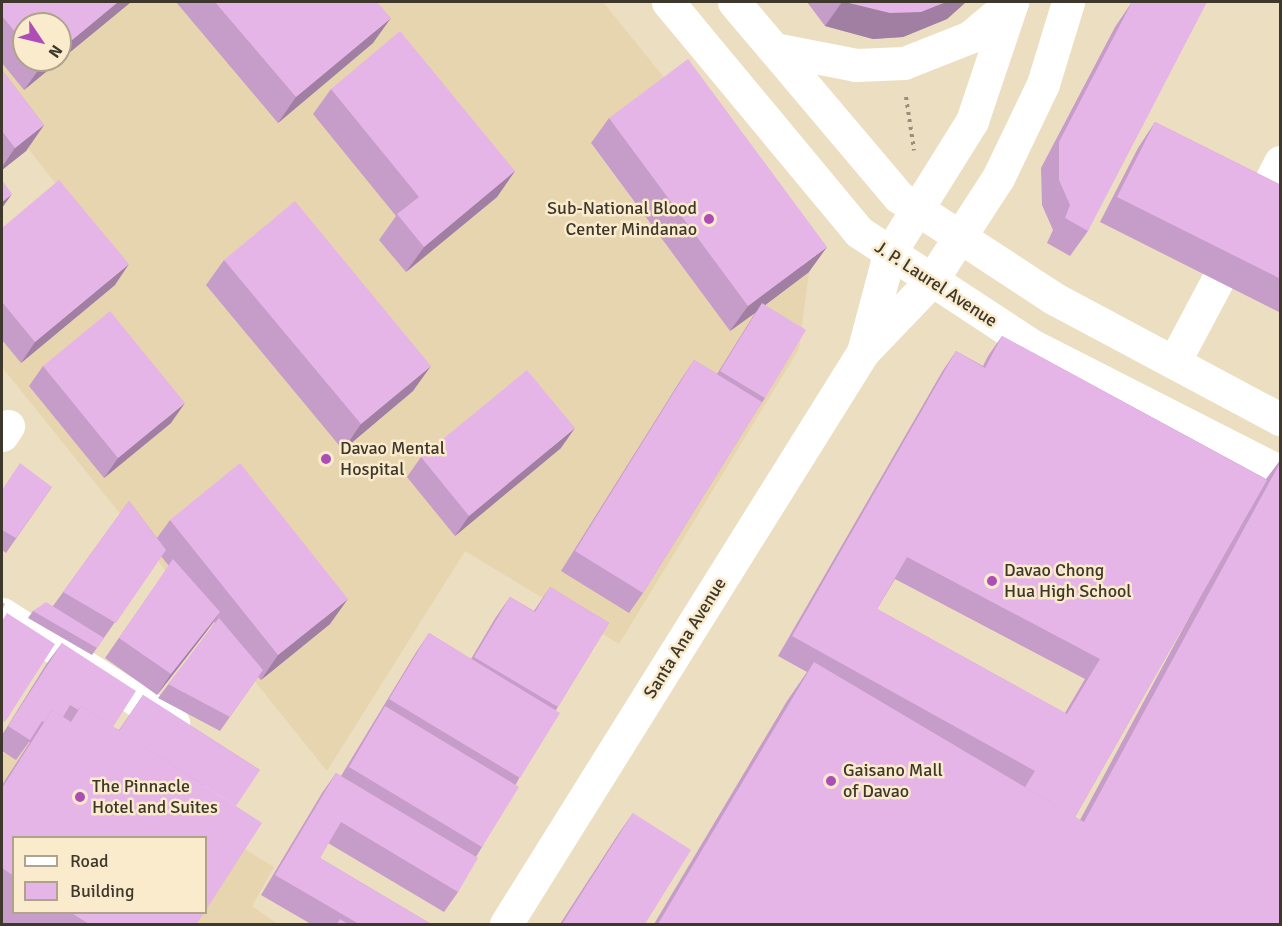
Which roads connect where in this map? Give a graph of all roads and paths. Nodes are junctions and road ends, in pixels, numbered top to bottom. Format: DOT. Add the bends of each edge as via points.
graph roads {
  1 [pos="668,2"];
  2 [pos="734,2"];
  3 [pos="1012,2"];
  4 [pos="1068,2"];
  5 [pos="774,49"];
  6 [pos="917,210"];
  7 [pos="959,238"];
  8 [pos="889,254"];
  9 [pos="1231,255"];
  10 [pos="931,281"];
  11 [pos="863,352"];
  12 [pos="1174,362"];
  13 [pos="1281,419"];
  14 [pos="1281,472"];
  15 [pos="2,614"];
  16 [pos="173,723"];
  17 [pos="506,924"];
  1 -- 8 [label="main road, J. P. Laurel Avenue" via="839,212"];
  2 -- 5 [label="main road"];
  3 -- 5 [label="main road" via="970,37 904,63 856,65"];
  3 -- 6 [label="main road, Santa Ana Avenue" via="972,121"];
  4 -- 7 [label="main road, Santa Ana Avenue" via="1030,117"];
  5 -- 6 [label="main road" via="868,166"];
  6 -- 7 [label="main road"];
  6 -- 8 [label="main road, Santa Ana Avenue"];
  7 -- 10 [label="main road, Santa Ana Avenue"];
  7 -- 12 [label="main road" via="1055,299"];
  8 -- 10 [label="main road, J. P. Laurel Avenue"];
  8 -- 11 [label="main road, Santa Ana Avenue"];
  9 -- 12 [label="main road"];
  10 -- 11 [label="main road, Santa Ana Avenue"];
  10 -- 14 [label="main road, J. P. Laurel Avenue" via="1031,345"];
  11 -- 17 [label="main road, Santa Ana Avenue"];
  12 -- 13 [label="main road"];
  15 -- 16 [label="main road"];
}
